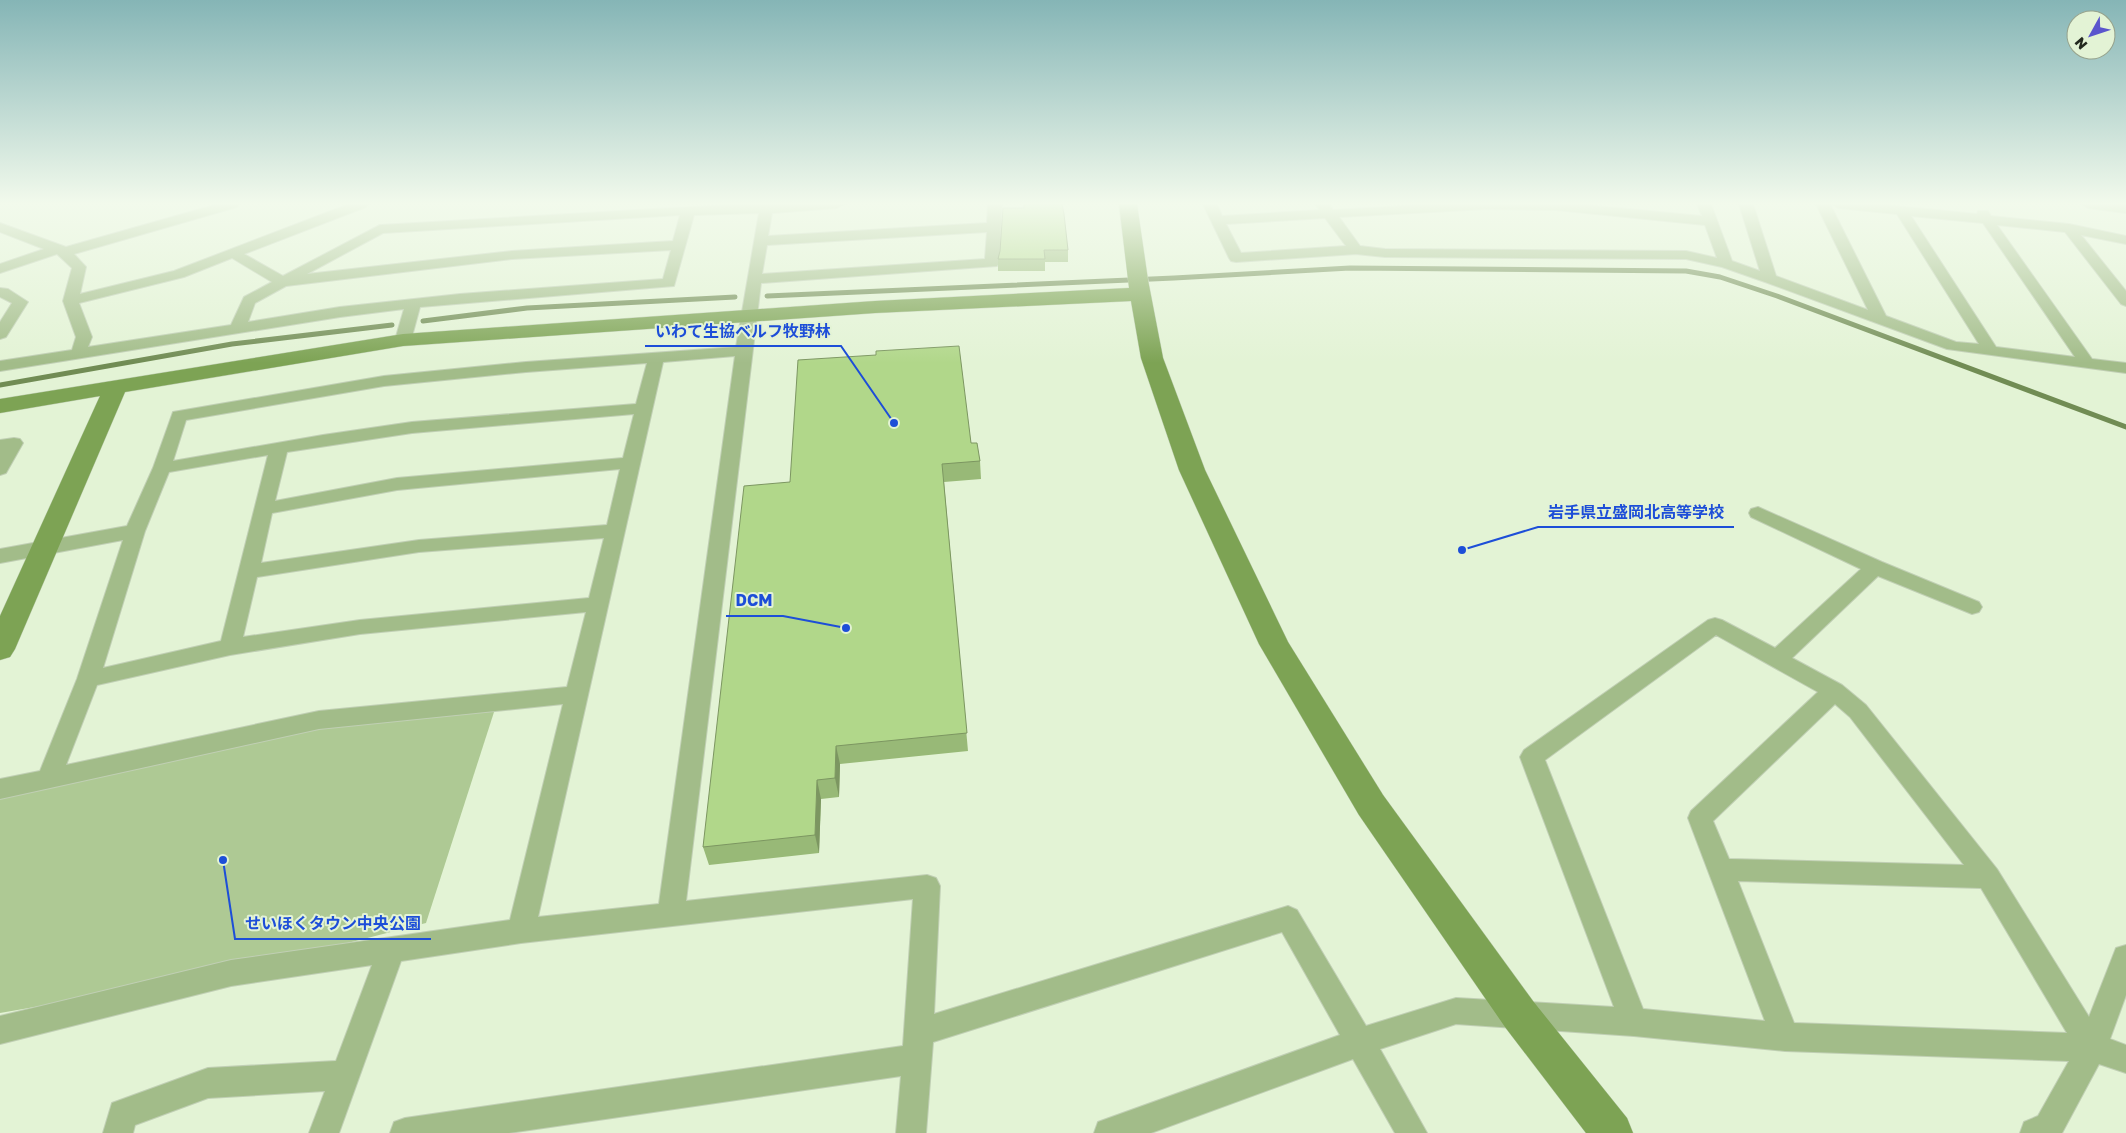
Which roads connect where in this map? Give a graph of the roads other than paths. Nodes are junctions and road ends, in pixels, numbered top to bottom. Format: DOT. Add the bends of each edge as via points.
graph roads {
  1 [pos="41,257"];
  2 [pos="68,257"];
  3 [pos="225,257"];
  4 [pos="238,257"];
  5 [pos="329,257"];
  6 [pos="503,257"];
  7 [pos="676,257"];
  8 [pos="758,257"];
  9 [pos="992,257"];
  10 [pos="1135,257"];
  11 [pos="1235,257"];
  12 [pos="1253,257"];
  13 [pos="1694,257"];
  14 [pos="1723,257"];
  15 [pos="1763,257"];
  16 [pos="1849,257"];
  17 [pos="1931,257"];
  18 [pos="2013,257"];
  19 [pos="2092,257"];
  20 [pos="1726,264"];
  21 [pos="0,269"];
  22 [pos="754,279"];
  23 [pos="1770,279"];
  24 [pos="283,282"];
  25 [pos="0,292"];
  26 [pos="1140,294"];
  27 [pos="2125,299"];
  28 [pos="71,301"];
  29 [pos="413,304"];
  30 [pos="748,316"];
  31 [pos="1880,319"];
  32 [pos="237,329"];
  33 [pos="0,334"];
  34 [pos="403,340"];
  35 [pos="744,350"];
  36 [pos="1990,350"];
  37 [pos="78,354"];
  38 [pos="656,357"];
  39 [pos="2087,363"];
  40 [pos="0,366"];
  41 [pos="2126,368"];
  42 [pos="116,386"];
  43 [pos="0,406"];
  44 [pos="637,409"];
  45 [pos="0,446"];
  46 [pos="279,448"];
  47 [pos="631,463"];
  48 [pos="162,468"];
  49 [pos="0,470"];
  50 [pos="264,509"];
  51 [pos="1758,513"];
  52 [pos="135,531"];
  53 [pos="615,531"];
  54 [pos="44,548"];
  55 [pos="0,556"];
  56 [pos="1875,568"];
  57 [pos="248,572"];
  58 [pos="598,604"];
  59 [pos="1972,607"];
  60 [pos="230,646"];
  61 [pos="0,649"];
  62 [pos="1777,659"];
  63 [pos="88,679"];
  64 [pos="1834,691"];
  65 [pos="577,694"];
  66 [pos="49,778"];
  67 [pos="0,789"];
  68 [pos="1720,870"];
  69 [pos="1988,878"];
  70 [pos="671,914"];
  71 [pos="521,931"];
  72 [pos="391,950"];
  73 [pos="2126,956"];
  74 [pos="1519,1014"];
  75 [pos="1634,1022"];
  76 [pos="0,1030"];
  77 [pos="1785,1037"];
  78 [pos="1360,1042"];
  79 [pos="918,1045"];
  80 [pos="2092,1048"];
  81 [pos="2123,1058"];
  82 [pos="345,1075"];
  83 [pos="118,1133"];
  84 [pos="324,1133"];
  85 [pos="405,1133"];
  86 [pos="911,1133"];
  87 [pos="1109,1133"];
  88 [pos="1412,1133"];
  89 [pos="1612,1133"];
  90 [pos="2035,1133"];
  1 -- 21 [label="street"];
  2 -- 28 [label="street" via="79,267"];
  3 -- 28 [label="street" via="179,274"];
  4 -- 24 [label="street"];
  5 -- 24 [label="street"];
  6 -- 24 [label="street"];
  7 -- 29 [label="street" via="669,283"];
  8 -- 22 [label="street"];
  9 -- 22 [label="street" via="992,263"];
  10 -- 26 [label="street"];
  11 -- 12 [label="street"];
  13 -- 20 [label="street"];
  14 -- 20 [label="street"];
  15 -- 23 [label="street"];
  16 -- 31 [label="street"];
  17 -- 36 [label="street"];
  18 -- 39 [label="street"];
  19 -- 27 [label="street"];
  20 -- 23 [label="street"];
  22 -- 30 [label="street"];
  23 -- 31 [label="street"];
  24 -- 32 [label="street" via="249,300"];
  25 -- 33 [label="street" via="20,302"];
  26 -- 30 [label="street"];
  26 -- 74 [label="street" via="1152,358 1192,470 1274,644 1371,805"];
  28 -- 37 [label="street" via="84,337"];
  29 -- 32 [label="street"];
  29 -- 34 [label="street"];
  30 -- 34 [label="street"];
  30 -- 35 [label="street"];
  31 -- 36 [label="street" via="1953,346"];
  32 -- 37 [label="street"];
  34 -- 42 [label="street"];
  35 -- 38 [label="street"];
  35 -- 70 [label="street"];
  36 -- 39 [label="street"];
  37 -- 40 [label="street"];
  38 -- 47 [label="street"];
  38 -- 48 [label="street" via="384,381 179,416"];
  39 -- 41 [label="street"];
  42 -- 43 [label="street"];
  42 -- 54 [label="street"];
  44 -- 46 [label="street" via="492,419 354,434"];
  45 -- 49 [label="street" via="14,443"];
  46 -- 48 [label="street"];
  46 -- 50 [label="street"];
  47 -- 50 [label="street" via="397,484"];
  47 -- 53 [label="street"];
  48 -- 52 [label="street"];
  50 -- 57 [label="street"];
  51 -- 56 [label="street"];
  52 -- 54 [label="street"];
  52 -- 63 [label="street"];
  53 -- 57 [label="street" via="419,546"];
  53 -- 58 [label="street"];
  54 -- 55 [label="street"];
  54 -- 61 [label="street"];
  56 -- 59 [label="street"];
  56 -- 62 [label="street"];
  57 -- 60 [label="street"];
  58 -- 60 [label="street" via="360,628"];
  58 -- 65 [label="street"];
  60 -- 63 [label="street"];
  62 -- 64 [label="street"];
  62 -- 75 [label="street" via="1715,625 1532,757"];
  63 -- 66 [label="street"];
  64 -- 68 [label="street" via="1700,818"];
  64 -- 69 [label="street" via="1858,711"];
  65 -- 66 [label="street" via="319,720"];
  65 -- 71 [label="street"];
  66 -- 67 [label="street"];
  68 -- 69 [label="street"];
  68 -- 77 [label="street"];
  69 -- 80 [label="street"];
  70 -- 71 [label="street"];
  70 -- 79 [label="street" via="927,886"];
  71 -- 72 [label="street"];
  72 -- 76 [label="street" via="232,973"];
  72 -- 82 [label="street"];
  73 -- 80 [label="street"];
  74 -- 75 [label="street"];
  74 -- 78 [label="street" via="1456,1011"];
  74 -- 89 [label="street"];
  75 -- 77 [label="street"];
  77 -- 80 [label="street"];
  78 -- 79 [label="street" via="1288,918"];
  78 -- 87 [label="street"];
  78 -- 88 [label="street"];
  79 -- 85 [label="street"];
  79 -- 86 [label="street"];
  80 -- 81 [label="street"];
  80 -- 90 [label="street" via="2049,1127"];
  82 -- 83 [label="street" via="208,1084 122,1114"];
  82 -- 84 [label="street"];
}
